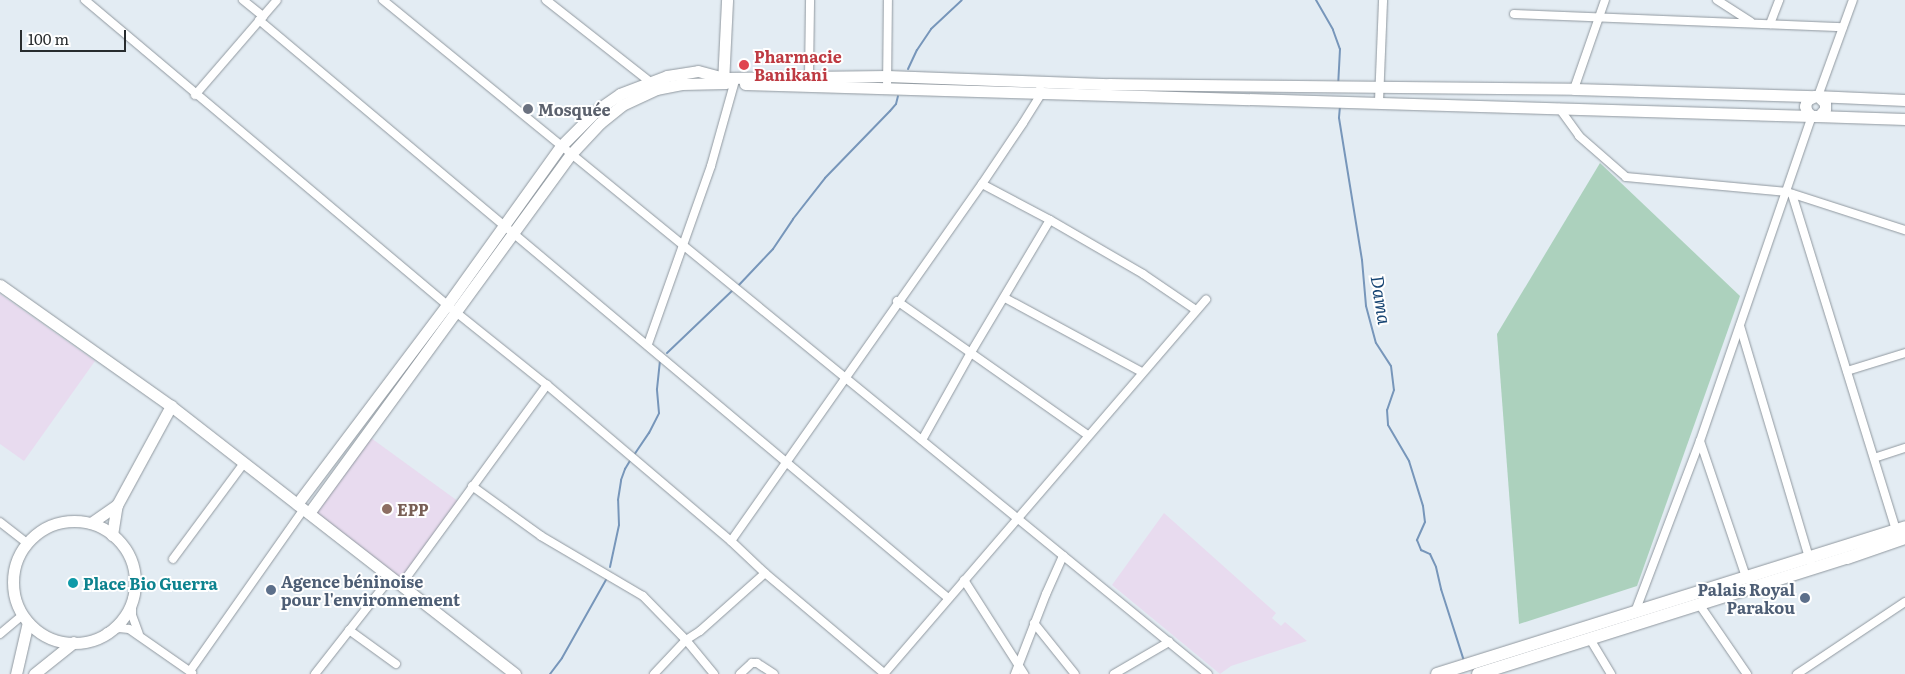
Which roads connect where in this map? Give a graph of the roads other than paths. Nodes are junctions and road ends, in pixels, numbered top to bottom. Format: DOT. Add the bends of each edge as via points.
graph roads {
  1 [pos="84,0"];
  2 [pos="243,0"];
  3 [pos="277,0"];
  4 [pos="383,0"];
  5 [pos="546,0"];
  6 [pos="810,0"];
  7 [pos="888,0"];
  8 [pos="1383,0"];
  9 [pos="1606,0"];
  10 [pos="1717,0"];
  11 [pos="1779,0"];
  12 [pos="1853,0"];
  13 [pos="725,2"];
  14 [pos="1514,14"];
  15 [pos="1600,17"];
  16 [pos="261,18"];
  17 [pos="1752,23"];
  18 [pos="1770,24"];
  19 [pos="1843,26"];
  20 [pos="809,75"];
  21 [pos="887,76"];
  22 [pos="727,81"];
  23 [pos="649,82"];
  24 [pos="1040,82"];
  25 [pos="1379,87"];
  26 [pos="887,89"];
  27 [pos="1574,89"];
  28 [pos="1041,94"];
  29 [pos="195,95"];
  30 [pos="1817,96"];
  31 [pos="1905,100"];
  32 [pos="1379,101"];
  33 [pos="1559,108"];
  34 [pos="1814,116"];
  35 [pos="1905,119"];
  36 [pos="561,146"];
  37 [pos="571,154"];
  38 [pos="982,184"];
  39 [pos="1789,193"];
  40 [pos="1050,220"];
  41 [pos="504,225"];
  42 [pos="1905,230"];
  43 [pos="514,233"];
  44 [pos="684,246"];
  45 [pos="0,285"];
  46 [pos="1005,298"];
  47 [pos="1206,299"];
  48 [pos="897,301"];
  49 [pos="447,305"];
  50 [pos="1196,310"];
  51 [pos="456,312"];
  52 [pos="1740,326"];
  53 [pos="648,344"];
  54 [pos="1905,353"];
  55 [pos="970,354"];
  56 [pos="1847,371"];
  57 [pos="1142,372"];
  58 [pos="845,378"];
  59 [pos="547,385"];
  60 [pos="171,406"];
  61 [pos="1088,435"];
  62 [pos="922,440"];
  63 [pos="1700,441"];
  64 [pos="1905,448"];
  65 [pos="1874,458"];
  66 [pos="244,463"];
  67 [pos="787,463"];
  68 [pos="472,486"];
  69 [pos="117,505"];
  70 [pos="303,508"];
  71 [pos="1017,518"];
  72 [pos="0,522"];
  73 [pos="91,523"];
  74 [pos="1902,531"];
  75 [pos="112,535"];
  76 [pos="731,540"];
  77 [pos="27,543"];
  78 [pos="1063,556"];
  79 [pos="173,559"];
  80 [pos="1810,563"];
  81 [pos="765,573"];
  82 [pos="391,577"];
  83 [pos="1746,577"];
  84 [pos="964,580"];
  85 [pos="401,585"];
  86 [pos="132,598"];
  87 [pos="948,598"];
  88 [pos="1905,602"];
  89 [pos="1699,604"];
  90 [pos="1635,612"];
  91 [pos="26,618"];
  92 [pos="1034,623"];
  93 [pos="349,630"];
  94 [pos="107,632"];
  95 [pos="0,634"];
  96 [pos="140,634"];
  97 [pos="1590,639"];
  98 [pos="686,640"];
  99 [pos="74,642"];
  100 [pos="1169,642"];
  101 [pos="396,664"];
  102 [pos="1018,664"];
  103 [pos="1504,670"];
  104 [pos="1479,671"];
  105 [pos="192,673"];
  106 [pos="16,674"];
  107 [pos="34,674"];
  108 [pos="315,674"];
  109 [pos="515,674"];
  110 [pos="654,674"];
  111 [pos="714,674"];
  112 [pos="740,674"];
  113 [pos="774,674"];
  114 [pos="885,674"];
  115 [pos="1015,674"];
  116 [pos="1024,674"];
  117 [pos="1075,674"];
  118 [pos="1114,674"];
  119 [pos="1208,674"];
  120 [pos="1437,674"];
  121 [pos="1611,674"];
  122 [pos="1747,674"];
  123 [pos="1797,674"];
  1 -- 29 [label="street"];
  2 -- 16 [label="street"];
  3 -- 16 [label="street"];
  4 -- 36 [label="street"];
  5 -- 23 [label="street"];
  6 -- 20 [label="street"];
  7 -- 21 [label="street"];
  8 -- 25 [label="street"];
  9 -- 15 [label="street"];
  10 -- 17 [label="street"];
  11 -- 18 [label="street"];
  12 -- 19 [label="street"];
  13 -- 22 [label="street"];
  14 -- 15 [label="street"];
  15 -- 17 [label="street"];
  15 -- 27 [label="street"];
  16 -- 29 [label="street"];
  16 -- 41 [label="street"];
  17 -- 18 [label="street"];
  18 -- 19 [label="street"];
  19 -- 30 [label="street"];
  20 -- 21 [label="street"];
  20 -- 22 [label="street"];
  21 -- 24 [label="street"];
  21 -- 26 [label="street"];
  22 -- 23 [label="street" via="698,71 682,72"];
  22 -- 26 [label="street"];
  22 -- 37 [label="street" via="682,84 637,97 600,122"];
  22 -- 44 [label="street" via="711,166"];
  23 -- 36 [label="street" via="620,94 597,110"];
  24 -- 25 [label="street"];
  24 -- 28 [label="street"];
  25 -- 27 [label="street"];
  25 -- 32 [label="street"];
  26 -- 28 [label="street"];
  27 -- 30 [label="street"];
  28 -- 32 [label="street"];
  28 -- 38 [label="street"];
  29 -- 49 [label="street"];
  30 -- 31 [label="street"];
  30 -- 34 [label="street" via="1809,98 1805,106 1807,112"];
  32 -- 33 [label="street"];
  33 -- 34 [label="street"];
  33 -- 39 [label="street" via="1579,136 1626,177"];
  34 -- 35 [label="street"];
  34 -- 39 [label="street"];
  36 -- 37 [label="street"];
  36 -- 41 [label="street"];
  37 -- 43 [label="street"];
  37 -- 44 [label="street"];
  38 -- 40 [label="street"];
  38 -- 48 [label="street"];
  39 -- 42 [label="street"];
  39 -- 52 [label="street"];
  39 -- 56 [label="street"];
  40 -- 46 [label="street"];
  40 -- 50 [label="street" via="1143,274"];
  41 -- 43 [label="street"];
  41 -- 49 [label="street"];
  43 -- 51 [label="street"];
  43 -- 53 [label="street"];
  44 -- 53 [label="street"];
  44 -- 58 [label="street"];
  45 -- 60 [label="street"];
  46 -- 55 [label="street"];
  46 -- 57 [label="street"];
  47 -- 50 [label="street"];
  48 -- 55 [label="street"];
  48 -- 58 [label="street"];
  49 -- 51 [label="street"];
  49 -- 70 [label="street"];
  50 -- 57 [label="street"];
  51 -- 59 [label="street"];
  51 -- 70 [label="street"];
  52 -- 63 [label="street"];
  52 -- 80 [label="street"];
  53 -- 67 [label="street"];
  54 -- 56 [label="street"];
  55 -- 61 [label="street"];
  55 -- 62 [label="street"];
  56 -- 65 [label="street"];
  57 -- 61 [label="street"];
  58 -- 62 [label="street"];
  58 -- 67 [label="street"];
  59 -- 68 [label="street"];
  59 -- 76 [label="street"];
  60 -- 66 [label="street"];
  60 -- 69 [label="street"];
  61 -- 71 [label="street"];
  62 -- 71 [label="street"];
  63 -- 83 [label="street"];
  63 -- 90 [label="street"];
  64 -- 65 [label="street"];
  65 -- 74 [label="street"];
  66 -- 70 [label="street"];
  66 -- 79 [label="street"];
  67 -- 76 [label="street"];
  67 -- 87 [label="street"];
  68 -- 85 [label="street"];
  68 -- 98 [label="street" via="541,536 632,588"];
  69 -- 73 [label="street"];
  69 -- 75 [label="street"];
  70 -- 82 [label="street"];
  70 -- 105 [label="street"];
  71 -- 78 [label="street"];
  71 -- 84 [label="street"];
  72 -- 77 [label="street"];
  73 -- 75 [label="street"];
  73 -- 77 [label="street" via="70,521 56,524 43,529"];
  74 -- 80 [label="main road"];
  75 -- 86 [label="street" via="132,564 135,581"];
  76 -- 81 [label="street"];
  77 -- 91 [label="street" via="17,560 13,578 14,591"];
  78 -- 92 [label="street"];
  78 -- 100 [label="street"];
  80 -- 83 [label="main road"];
  80 -- 89 [label="main road"];
  81 -- 98 [label="street"];
  81 -- 114 [label="street"];
  82 -- 85 [label="street"];
  82 -- 93 [label="street"];
  83 -- 90 [label="main road"];
  84 -- 87 [label="street"];
  84 -- 102 [label="street"];
  85 -- 109 [label="street"];
  86 -- 94 [label="street" via="124,615"];
  86 -- 96 [label="street" via="132,615"];
  87 -- 114 [label="street"];
  88 -- 123 [label="street"];
  89 -- 97 [label="main road"];
  89 -- 122 [label="street"];
  90 -- 104 [label="main road"];
  91 -- 95 [label="street"];
  91 -- 99 [label="street" via="49,637"];
  91 -- 106 [label="street"];
  92 -- 102 [label="street"];
  92 -- 117 [label="street"];
  93 -- 101 [label="street"];
  93 -- 108 [label="street"];
  94 -- 96 [label="street" via="129,628"];
  94 -- 99 [label="street" via="90,640"];
  96 -- 105 [label="street"];
  97 -- 103 [label="main road"];
  97 -- 121 [label="street"];
  98 -- 110 [label="street"];
  98 -- 111 [label="street"];
  99 -- 107 [label="street"];
  100 -- 118 [label="street"];
  100 -- 119 [label="street"];
  102 -- 115 [label="street"];
  102 -- 116 [label="street"];
  103 -- 104 [label="main road"];
  104 -- 120 [label="main road" via="1453,669"];
  112 -- 113 [label="street" via="757,663"];
}
